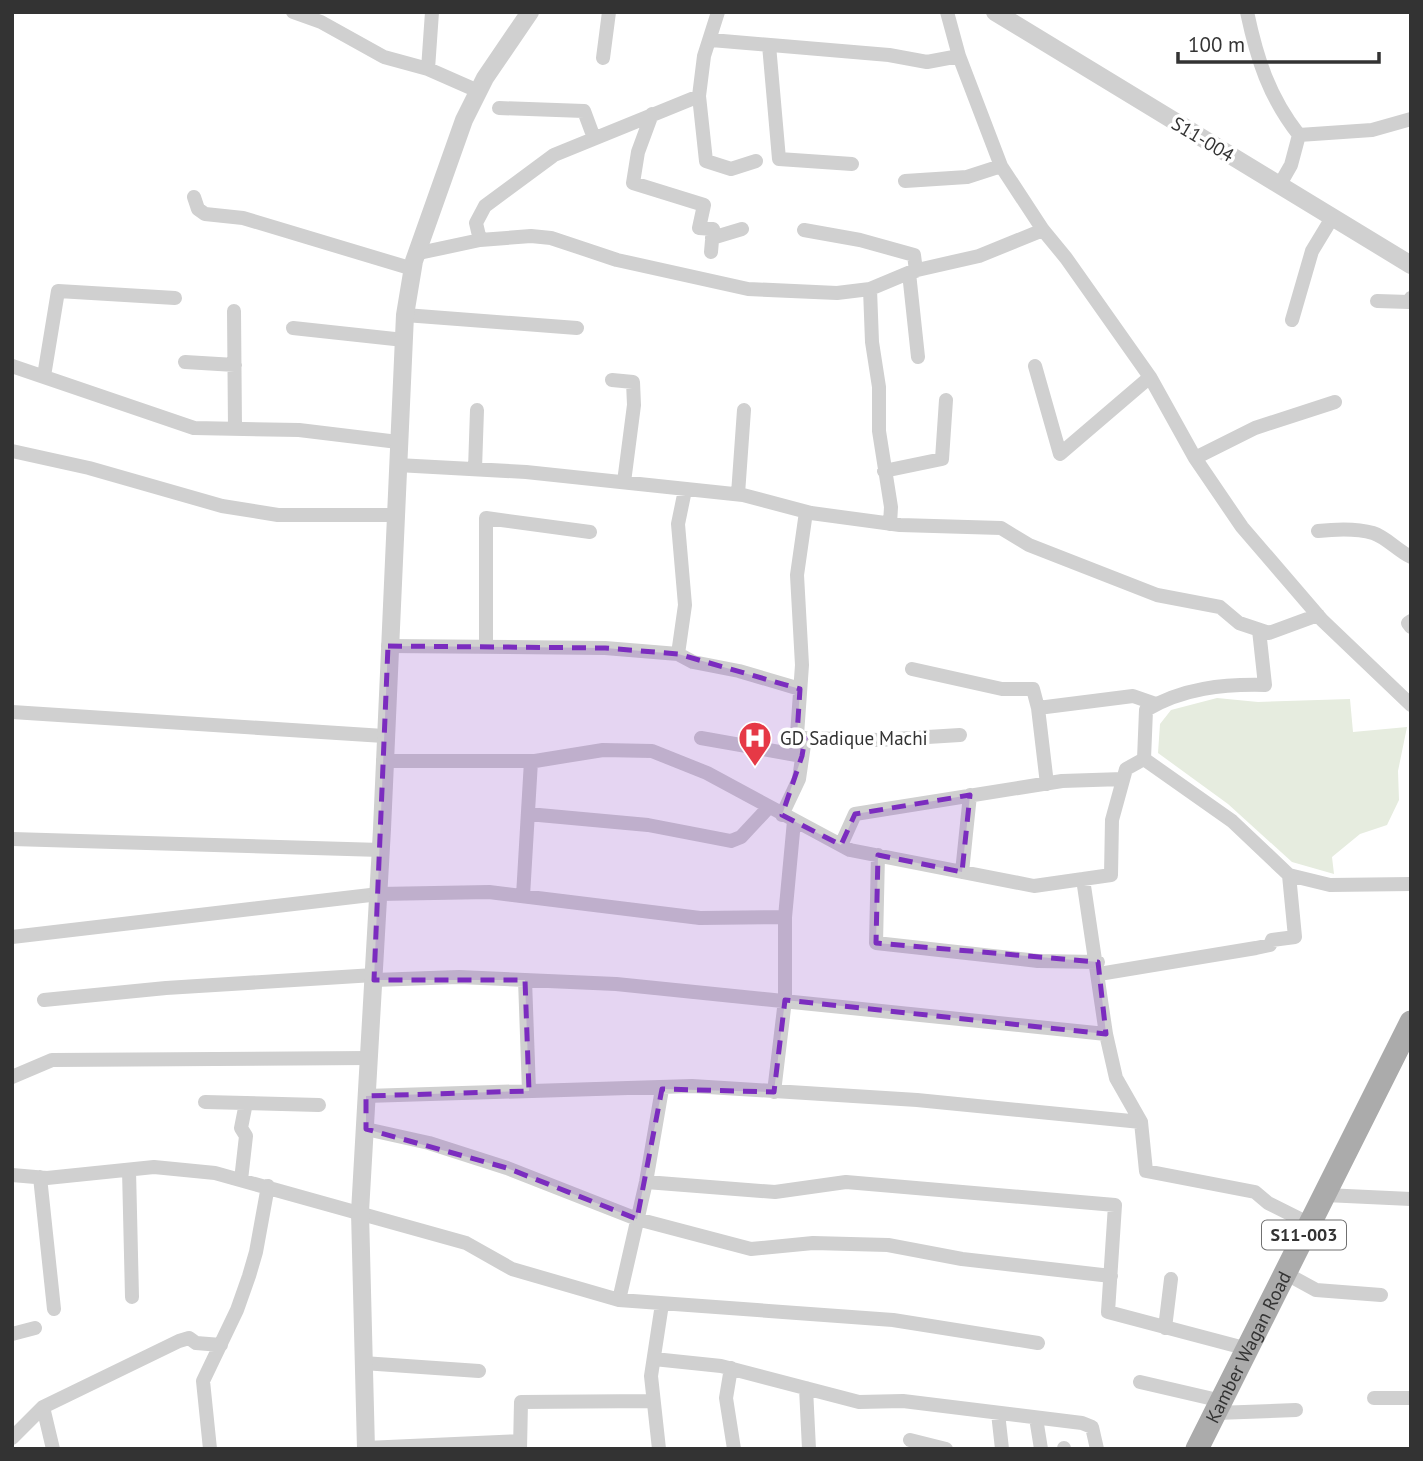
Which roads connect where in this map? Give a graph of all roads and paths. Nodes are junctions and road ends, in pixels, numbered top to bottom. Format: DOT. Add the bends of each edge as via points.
graph roads {
  1 [pos="293,12"];
  2 [pos="432,12"];
  3 [pos="530,12"];
  4 [pos="609,12"];
  5 [pos="718,12"];
  6 [pos="947,12"];
  7 [pos="995,12"];
  8 [pos="1247,12"];
  9 [pos="710,40"];
  10 [pos="769,45"];
  11 [pos="959,56"];
  12 [pos="603,58"];
  13 [pos="428,69"];
  14 [pos="478,91"];
  15 [pos="699,96"];
  16 [pos="499,108"];
  17 [pos="653,114"];
  18 [pos="1411,119"];
  19 [pos="1300,135"];
  20 [pos="594,138"];
  21 [pos="756,161"];
  22 [pos="852,164"];
  23 [pos="1001,166"];
  24 [pos="905,181"];
  25 [pos="1279,186"];
  26 [pos="194,197"];
  27 [pos="1332,218"];
  28 [pos="742,229"];
  29 [pos="804,230"];
  30 [pos="1043,230"];
  31 [pos="480,240"];
  32 [pos="416,261"];
  33 [pos="1411,265"];
  34 [pos="912,272"];
  35 [pos="870,289"];
  36 [pos="175,298"];
  37 [pos="1411,298"];
  38 [pos="1377,301"];
  39 [pos="234,311"];
  40 [pos="405,315"];
  41 [pos="1292,320"];
  42 [pos="293,328"];
  43 [pos="577,328"];
  44 [pos="404,340"];
  45 [pos="918,357"];
  46 [pos="185,362"];
  47 [pos="234,365"];
  48 [pos="12,366"];
  49 [pos="1035,366"];
  50 [pos="44,376"];
  51 [pos="1150,377"];
  52 [pos="612,380"];
  53 [pos="946,400"];
  54 [pos="1335,402"];
  55 [pos="477,410"];
  56 [pos="744,410"];
  57 [pos="234,429"];
  58 [pos="398,442"];
  59 [pos="12,451"];
  60 [pos="1195,458"];
  61 [pos="397,465"];
  62 [pos="475,469"];
  63 [pos="884,471"];
  64 [pos="624,482"];
  65 [pos="685,489"];
  66 [pos="738,494"];
  67 [pos="806,512"];
  68 [pos="394,515"];
  69 [pos="890,524"];
  70 [pos="1318,531"];
  71 [pos="590,532"];
  72 [pos="1411,557"];
  73 [pos="1318,615"];
  74 [pos="1411,621"];
  75 [pos="1411,627"];
  76 [pos="1259,630"];
  77 [pos="388,646"];
  78 [pos="486,647"];
  79 [pos="678,654"];
  80 [pos="912,669"];
  81 [pos="800,689"];
  82 [pos="1156,704"];
  83 [pos="1411,705"];
  84 [pos="1038,708"];
  85 [pos="12,712"];
  86 [pos="960,735"];
  87 [pos="384,736"];
  88 [pos="701,738"];
  89 [pos="804,738"];
  90 [pos="802,756"];
  91 [pos="1144,759"];
  92 [pos="383,761"];
  93 [pos="531,761"];
  94 [pos="1123,779"];
  95 [pos="1046,784"];
  96 [pos="970,794"];
  97 [pos="769,807"];
  98 [pos="528,814"];
  99 [pos="788,818"];
  100 [pos="12,839"];
  101 [pos="841,845"];
  102 [pos="381,850"];
  103 [pos="878,856"];
  104 [pos="961,873"];
  105 [pos="1289,875"];
  106 [pos="1083,879"];
  107 [pos="1411,884"];
  108 [pos="379,894"];
  109 [pos="523,896"];
  110 [pos="785,917"];
  111 [pos="12,937"];
  112 [pos="1098,968"];
  113 [pos="374,977"];
  114 [pos="525,980"];
  115 [pos="44,1000"];
  116 [pos="785,1000"];
  117 [pos="1410,1029"];
  118 [pos="1106,1034"];
  119 [pos="369,1058"];
  120 [pos="12,1077"];
  121 [pos="662,1089"];
  122 [pos="529,1091"];
  123 [pos="774,1092"];
  124 [pos="366,1096"];
  125 [pos="205,1102"];
  126 [pos="246,1103"];
  127 [pos="319,1105"];
  128 [pos="1141,1122"];
  129 [pos="366,1129"];
  130 [pos="129,1170"];
  131 [pos="12,1175"];
  132 [pos="40,1177"];
  133 [pos="241,1180"];
  134 [pos="646,1182"];
  135 [pos="268,1186"];
  136 [pos="1325,1195"];
  137 [pos="1411,1199"];
  138 [pos="360,1212"];
  139 [pos="637,1219"];
  140 [pos="1310,1224"];
  141 [pos="1285,1273"];
  142 [pos="1111,1276"];
  143 [pos="1171,1279"];
  144 [pos="1381,1295"];
  145 [pos="132,1297"];
  146 [pos="619,1300"];
  147 [pos="662,1304"];
  148 [pos="54,1309"];
  149 [pos="35,1328"];
  150 [pos="1165,1328"];
  151 [pos="12,1334"];
  152 [pos="1038,1343"];
  153 [pos="221,1345"];
  154 [pos="1248,1349"];
  155 [pos="654,1359"];
  156 [pos="363,1363"];
  157 [pos="731,1368"];
  158 [pos="479,1371"];
  159 [pos="1140,1382"];
  160 [pos="806,1388"];
  161 [pos="1374,1398"];
  162 [pos="1411,1398"];
  163 [pos="652,1401"];
  164 [pos="43,1407"];
  165 [pos="1219,1407"];
  166 [pos="1296,1410"];
  167 [pos="998,1413"];
  168 [pos="1036,1418"];
  169 [pos="12,1438"];
  170 [pos="910,1440"];
  171 [pos="520,1445"];
  172 [pos="366,1448"];
  173 [pos="53,1449"];
  174 [pos="211,1449"];
  175 [pos="659,1449"];
  176 [pos="734,1449"];
  177 [pos="809,1449"];
  178 [pos="946,1449"];
  179 [pos="1002,1449"];
  180 [pos="1041,1449"];
  181 [pos="1097,1449"];
  182 [pos="1197,1449"];
  1 -- 13 [label="street" via="384,57"];
  2 -- 13 [label="street"];
  3 -- 14 [label="street"];
  4 -- 12 [label="street"];
  5 -- 9 [label="street"];
  6 -- 11 [label="street"];
  7 -- 25 [label="street, S11-004"];
  8 -- 19 [label="street" via="1265,80"];
  9 -- 10 [label="street"];
  9 -- 15 [label="street"];
  10 -- 11 [label="street" via="927,62"];
  10 -- 22 [label="street" via="779,159"];
  11 -- 23 [label="street"];
  13 -- 14 [label="street"];
  14 -- 32 [label="street"];
  15 -- 17 [label="street"];
  15 -- 21 [label="street" via="706,161 731,169"];
  16 -- 20 [label="street" via="584,111"];
  17 -- 20 [label="street"];
  17 -- 28 [label="street" via="638,152 633,183 704,205 699,228 713,229 711,245"];
  18 -- 19 [label="street" via="1372,130"];
  19 -- 25 [label="street"];
  20 -- 31 [label="street" via="554,155 485,206 476,223"];
  23 -- 24 [label="street" via="967,177"];
  23 -- 30 [label="street"];
  25 -- 27 [label="street, S11-004"];
  26 -- 32 [label="street" via="205,214 243,218"];
  27 -- 33 [label="street, S11-004"];
  27 -- 41 [label="street" via="1312,251"];
  29 -- 34 [label="street" via="914,255"];
  30 -- 34 [label="street" via="979,256"];
  30 -- 51 [label="street"];
  31 -- 32 [label="street"];
  31 -- 35 [label="street" via="551,238 617,260 748,289 837,293"];
  32 -- 40 [label="street"];
  34 -- 35 [label="street"];
  34 -- 45 [label="street"];
  35 -- 63 [label="street"];
  36 -- 50 [label="street" via="58,290"];
  37 -- 38 [label="street" via="1409,302"];
  39 -- 47 [label="street"];
  40 -- 43 [label="street"];
  40 -- 44 [label="street"];
  42 -- 44 [label="street"];
  44 -- 58 [label="street"];
  46 -- 47 [label="street"];
  47 -- 57 [label="street"];
  48 -- 50 [label="street"];
  49 -- 51 [label="street" via="1060,454"];
  50 -- 57 [label="street" via="168,422"];
  51 -- 60 [label="street"];
  52 -- 64 [label="street" via="632,382 634,405"];
  53 -- 63 [label="street" via="942,459"];
  54 -- 60 [label="street" via="1255,428"];
  55 -- 62 [label="street"];
  56 -- 66 [label="street"];
  57 -- 58 [label="street" via="299,430"];
  58 -- 61 [label="street"];
  59 -- 68 [label="street" via="222,506 278,515"];
  60 -- 73 [label="street" via="1242,527"];
  61 -- 62 [label="street"];
  61 -- 68 [label="street"];
  62 -- 64 [label="street"];
  63 -- 69 [label="street"];
  64 -- 65 [label="street"];
  65 -- 66 [label="street"];
  65 -- 79 [label="street" via="678,524 685,605"];
  66 -- 67 [label="street"];
  67 -- 69 [label="street"];
  67 -- 81 [label="street" via="797,575"];
  68 -- 77 [label="street"];
  69 -- 76 [label="street" via="1001,528 1029,545 1157,595 1220,607 1239,623"];
  70 -- 72 [label="street" via="1376,534"];
  71 -- 78 [label="street" via="486,518"];
  73 -- 76 [label="street" via="1269,633"];
  73 -- 83 [label="street"];
  74 -- 75 [label="street"];
  76 -- 82 [label="street" via="1265,685 1224,684"];
  77 -- 78 [label="street"];
  77 -- 87 [label="street"];
  78 -- 79 [label="street"];
  79 -- 81 [label="street" via="692,662"];
  80 -- 84 [label="street" via="1002,689 1033,689"];
  81 -- 89 [label="street" via="797,735"];
  82 -- 84 [label="street" via="1133,696"];
  82 -- 91 [label="street" via="1146,710"];
  84 -- 95 [label="street"];
  85 -- 87 [label="street"];
  86 -- 89 [label="street"];
  87 -- 92 [label="street"];
  88 -- 90 [label="street"];
  89 -- 90 [label="street"];
  90 -- 99 [label="street"];
  91 -- 94 [label="street" via="1126,769"];
  91 -- 105 [label="street" via="1232,821"];
  92 -- 93 [label="street"];
  92 -- 102 [label="street"];
  93 -- 97 [label="street" via="603,750 652,751 707,773"];
  93 -- 98 [label="street"];
  94 -- 95 [label="street"];
  94 -- 106 [label="street" via="1112,820 1111,875"];
  95 -- 96 [label="street"];
  96 -- 101 [label="street" via="855,814"];
  96 -- 104 [label="street"];
  97 -- 98 [label="street" via="741,837 731,841 648,825"];
  97 -- 99 [label="street"];
  98 -- 109 [label="street"];
  99 -- 101 [label="street"];
  99 -- 110 [label="street"];
  100 -- 102 [label="street"];
  101 -- 103 [label="street"];
  102 -- 108 [label="street"];
  103 -- 104 [label="street"];
  103 -- 112 [label="street" via="876,943"];
  104 -- 106 [label="street" via="1034,886"];
  105 -- 107 [label="street" via="1330,885"];
  105 -- 112 [label="street" via="1295,937 1256,948"];
  106 -- 112 [label="street"];
  108 -- 109 [label="street" via="489,892"];
  108 -- 111 [label="street"];
  108 -- 113 [label="street"];
  109 -- 110 [label="street" via="700,918"];
  110 -- 116 [label="street"];
  112 -- 118 [label="street"];
  113 -- 114 [label="street"];
  113 -- 115 [label="street"];
  113 -- 119 [label="street"];
  114 -- 116 [label="street"];
  114 -- 122 [label="street"];
  116 -- 118 [label="street"];
  116 -- 123 [label="street"];
  117 -- 136 [label="main road, Kamber Wagan Road / S11-003"];
  118 -- 128 [label="street" via="1116,1078"];
  119 -- 120 [label="street" via="52,1060"];
  119 -- 124 [label="street"];
  121 -- 122 [label="street"];
  121 -- 123 [label="street" via="692,1086"];
  121 -- 134 [label="street"];
  122 -- 124 [label="street"];
  123 -- 128 [label="street" via="917,1100"];
  124 -- 129 [label="street"];
  125 -- 126 [label="street"];
  126 -- 127 [label="street"];
  126 -- 133 [label="street"];
  128 -- 140 [label="street" via="1146,1171 1255,1192"];
  129 -- 138 [label="street"];
  129 -- 139 [label="street" via="507,1168"];
  130 -- 132 [label="street"];
  130 -- 133 [label="street" via="154,1167"];
  130 -- 145 [label="street"];
  131 -- 132 [label="street"];
  132 -- 148 [label="street"];
  133 -- 135 [label="street"];
  134 -- 139 [label="street"];
  134 -- 142 [label="street" via="775,1192 846,1182 1115,1205"];
  135 -- 138 [label="street"];
  135 -- 153 [label="street" via="257,1252"];
  136 -- 137 [label="street"];
  136 -- 140 [label="main road, Kamber Wagan Road / S11-003"];
  138 -- 146 [label="street" via="466,1244 512,1269 549,1282"];
  138 -- 156 [label="street"];
  139 -- 142 [label="street" via="751,1249 813,1243 888,1245 962,1259"];
  139 -- 146 [label="street"];
  140 -- 141 [label="main road, Kamber Wagan Road / S11-003"];
  141 -- 144 [label="street" via="1316,1290"];
  141 -- 154 [label="main road, Kamber Wagan Road / S11-003"];
  142 -- 150 [label="street" via="1108,1312"];
  143 -- 150 [label="street"];
  146 -- 147 [label="street"];
  147 -- 152 [label="street" via="893,1320"];
  147 -- 155 [label="street"];
  149 -- 151 [label="street"];
  150 -- 154 [label="street"];
  153 -- 164 [label="street" via="189,1338 179,1341"];
  153 -- 174 [label="street" via="203,1381"];
  154 -- 165 [label="main road, Kamber Wagan Road / S11-003"];
  155 -- 157 [label="street"];
  155 -- 163 [label="street"];
  156 -- 158 [label="street"];
  156 -- 172 [label="street"];
  157 -- 160 [label="street"];
  157 -- 176 [label="street" via="726,1398"];
  159 -- 165 [label="street"];
  160 -- 167 [label="street" via="859,1402 903,1401"];
  160 -- 177 [label="street"];
  161 -- 162 [label="street"];
  163 -- 171 [label="street" via="521,1402"];
  163 -- 175 [label="street"];
  164 -- 169 [label="street"];
  164 -- 173 [label="street"];
  165 -- 166 [label="street"];
  165 -- 182 [label="main road, Kamber Wagan Road / S11-003"];
  167 -- 168 [label="street"];
  167 -- 179 [label="street"];
  168 -- 180 [label="street"];
  168 -- 181 [label="street" via="1092,1427"];
  170 -- 178 [label="street"];
  171 -- 172 [label="street"];
}
